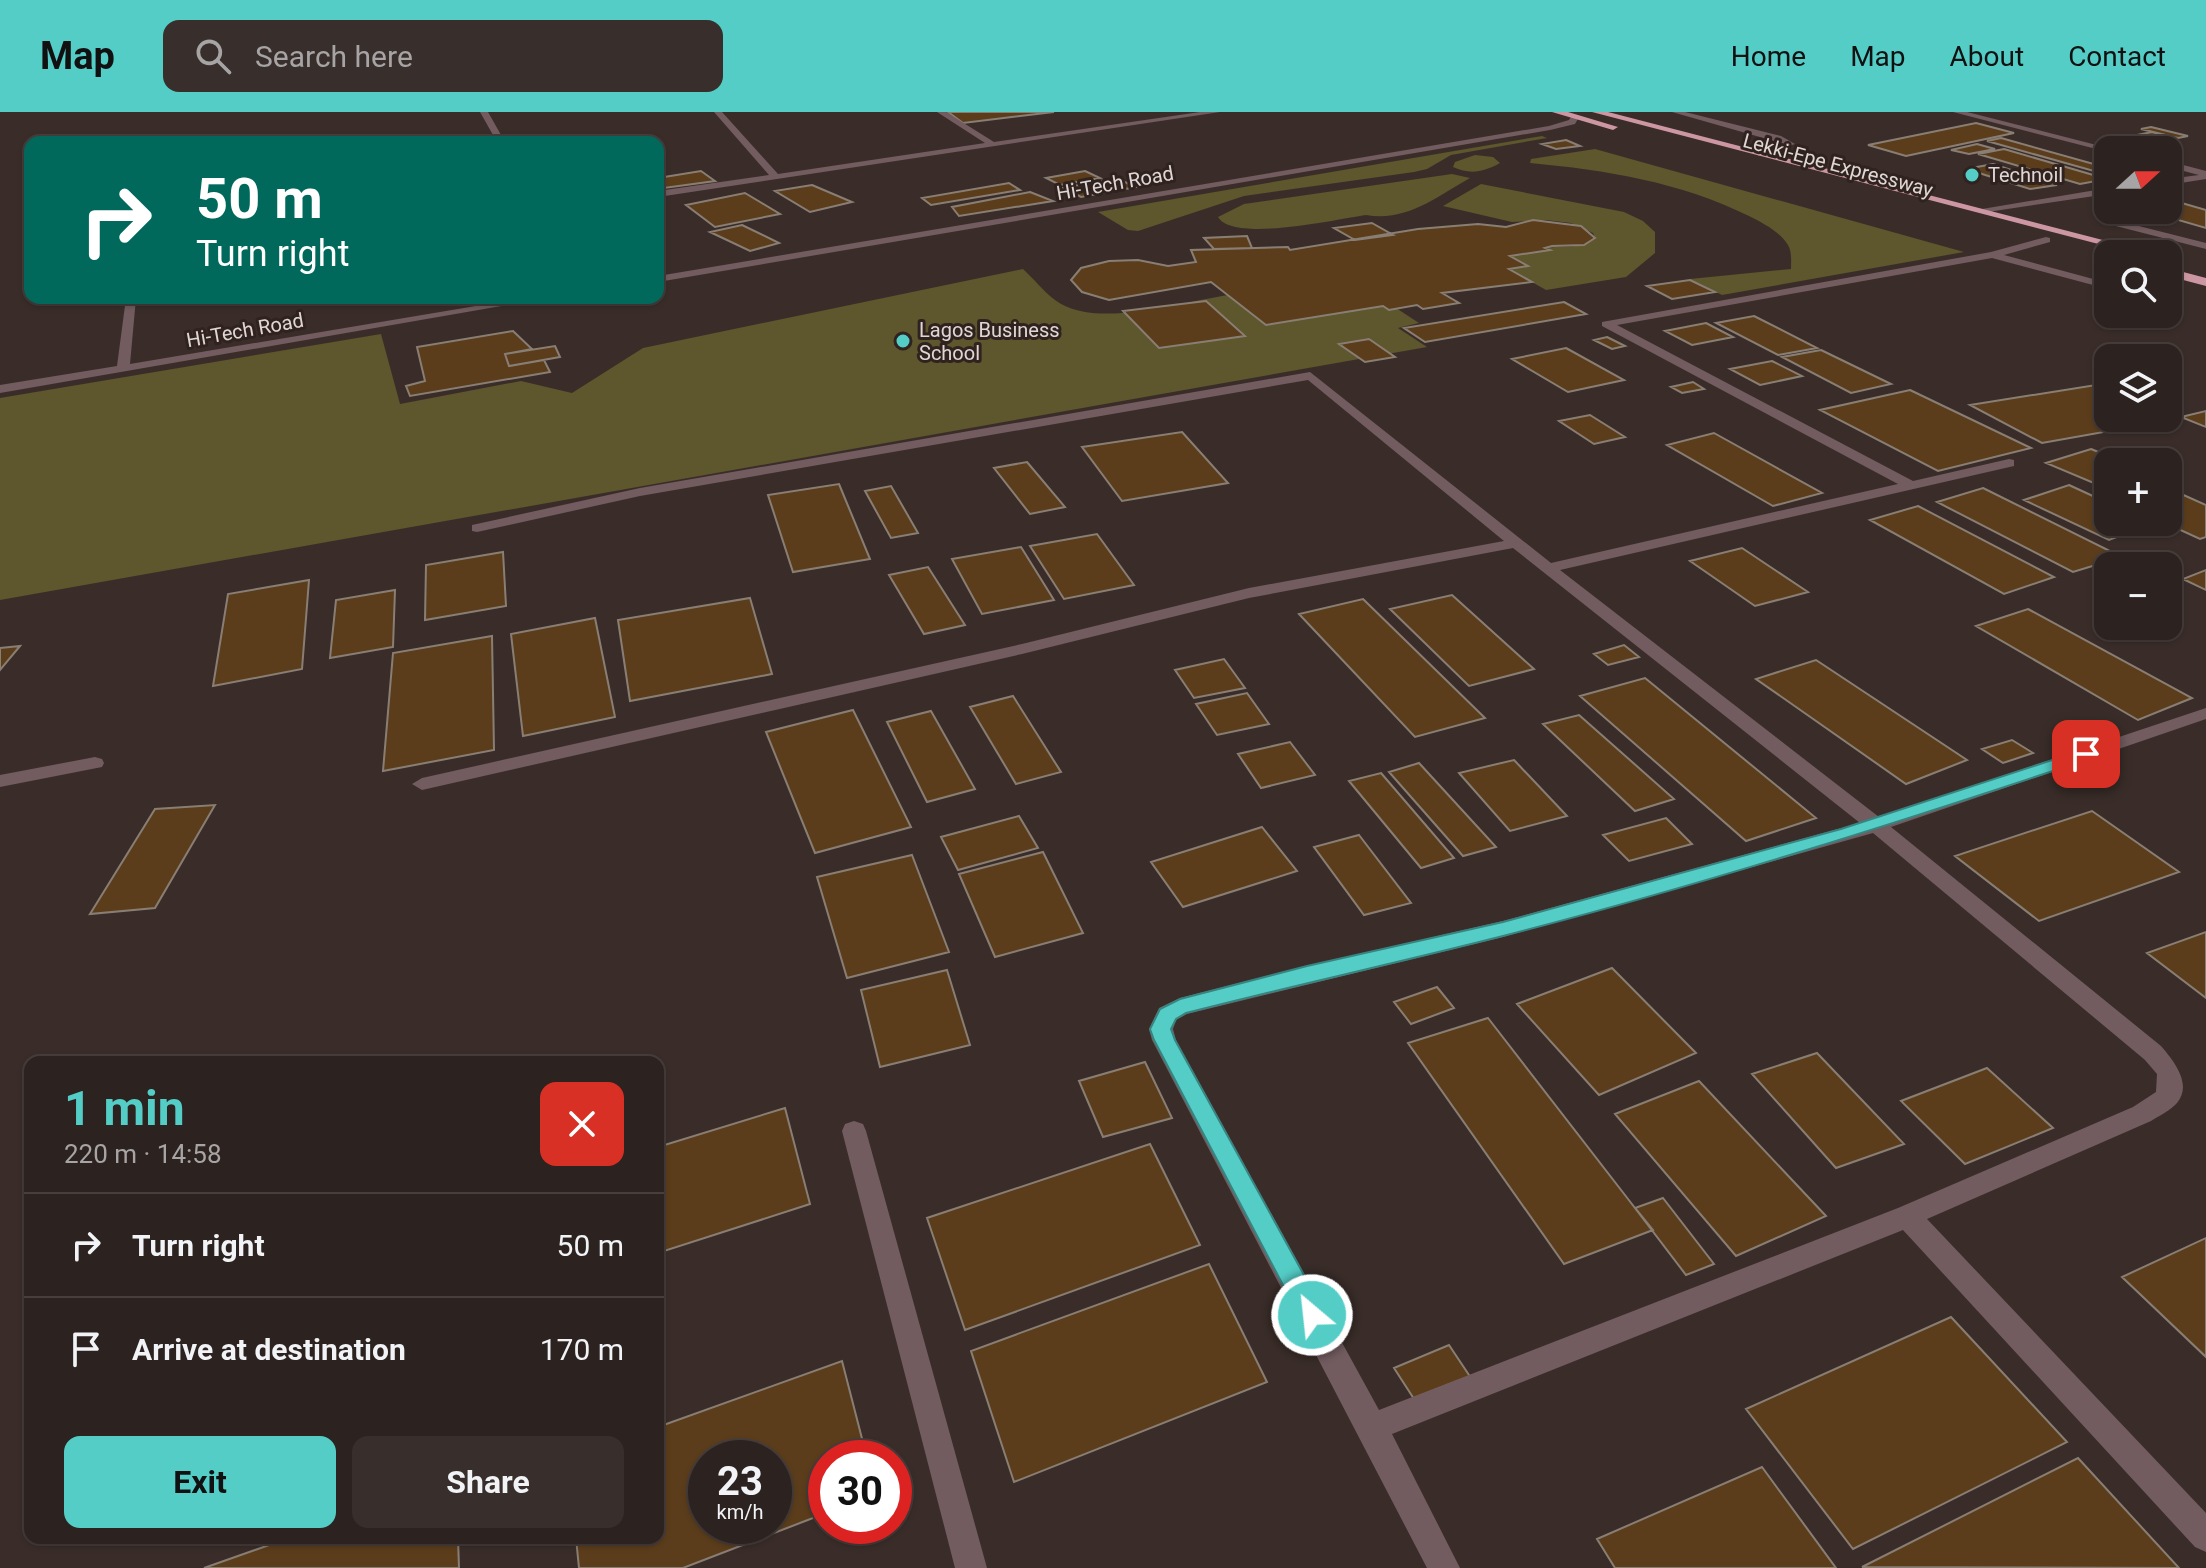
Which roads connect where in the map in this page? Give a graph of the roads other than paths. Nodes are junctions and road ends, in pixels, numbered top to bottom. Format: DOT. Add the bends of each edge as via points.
graph roads {
  1 [pos="484,112"];
  2 [pos="718,112"];
  3 [pos="941,112"];
  4 [pos="1216,112"];
  5 [pos="1557,112"];
  6 [pos="1676,112"];
  7 [pos="1957,112"];
  8 [pos="1604,113"];
  9 [pos="1575,117"];
  10 [pos="498,136"];
  11 [pos="993,145"];
  12 [pos="2094,146"];
  13 [pos="1761,154"];
  14 [pos="2182,168"];
  15 [pos="2206,175"];
  16 [pos="776,177"];
  17 [pos="2182,179"];
  18 [pos="664,193"];
  19 [pos="2094,193"];
  20 [pos="1981,210"];
  21 [pos="2119,224"];
  22 [pos="2046,240"];
  23 [pos="2097,240"];
  24 [pos="2206,246"];
  25 [pos="2094,252"];
  26 [pos="1992,255"];
  27 [pos="2182,262"];
  28 [pos="2206,268"];
  29 [pos="2182,276"];
  30 [pos="664,278"];
  31 [pos="2094,282"];
  32 [pos="2206,282"];
  33 [pos="130,304"];
  34 [pos="507,304"];
  35 [pos="123,368"];
  36 [pos="0,389"];
  37 [pos="2009,463"];
  38 [pos="1912,486"];
  39 [pos="477,528"];
  40 [pos="1516,543"];
  41 [pos="1548,568"];
  42 [pos="2206,713"];
  43 [pos="95,763"];
  44 [pos="0,781"];
  45 [pos="422,784"];
  46 [pos="1876,825"];
  47 [pos="854,1131"];
  48 [pos="1907,1216"];
  49 [pos="1372,1427"];
  50 [pos="2206,1536"];
  51 [pos="971,1568"];
  52 [pos="1444,1568"];
  1 -- 10 [label="street"];
  2 -- 16 [label="street"];
  3 -- 11 [label="street"];
  4 -- 11 [label="street"];
  5 -- 9 [label="highway, Lekki-Epe Expressway"];
  6 -- 13 [label="street" via="1791,144"];
  7 -- 12 [label="street"];
  8 -- 13 [label="highway, Lekki-Epe Expressway"];
  9 -- 22 [label="highway, Lekki-Epe Expressway"];
  9 -- 30 [label="street, Hi-Tech Road" via="1550,128"];
  11 -- 16 [label="street"];
  13 -- 20 [label="highway, Lekki-Epe Expressway"];
  14 -- 15 [label="street"];
  15 -- 17 [label="street"];
  16 -- 18 [label="street"];
  19 -- 20 [label="street"];
  20 -- 23 [label="highway, Lekki-Epe Expressway"];
  21 -- 24 [label="street"];
  22 -- 25 [label="highway, Lekki-Epe Expressway"];
  22 -- 26 [label="street"];
  26 -- 31 [label="street"];
  26 -- 38 [label="street" via="1606,324"];
  27 -- 28 [label="highway"];
  29 -- 32 [label="highway"];
  33 -- 35 [label="street"];
  34 -- 35 [label="street, Hi-Tech Road"];
  35 -- 36 [label="street, Hi-Tech Road"];
  37 -- 38 [label="street"];
  38 -- 41 [label="street"];
  39 -- 40 [label="street" via="640,492 1310,376"];
  40 -- 41 [label="street"];
  40 -- 45 [label="street" via="1249,593"];
  41 -- 46 [label="street"];
  42 -- 46 [label="street"];
  43 -- 44 [label="street"];
  46 -- 48 [label="street" via="2153,1053 2169,1072 2168,1097 2142,1114"];
  46 -- 49 [label="street" via="1503,929 1307,974 1167,1014 1161,1029 1164,1040"];
  47 -- 51 [label="street"];
  48 -- 49 [label="street"];
  48 -- 50 [label="street"];
  49 -- 52 [label="street"];
}
